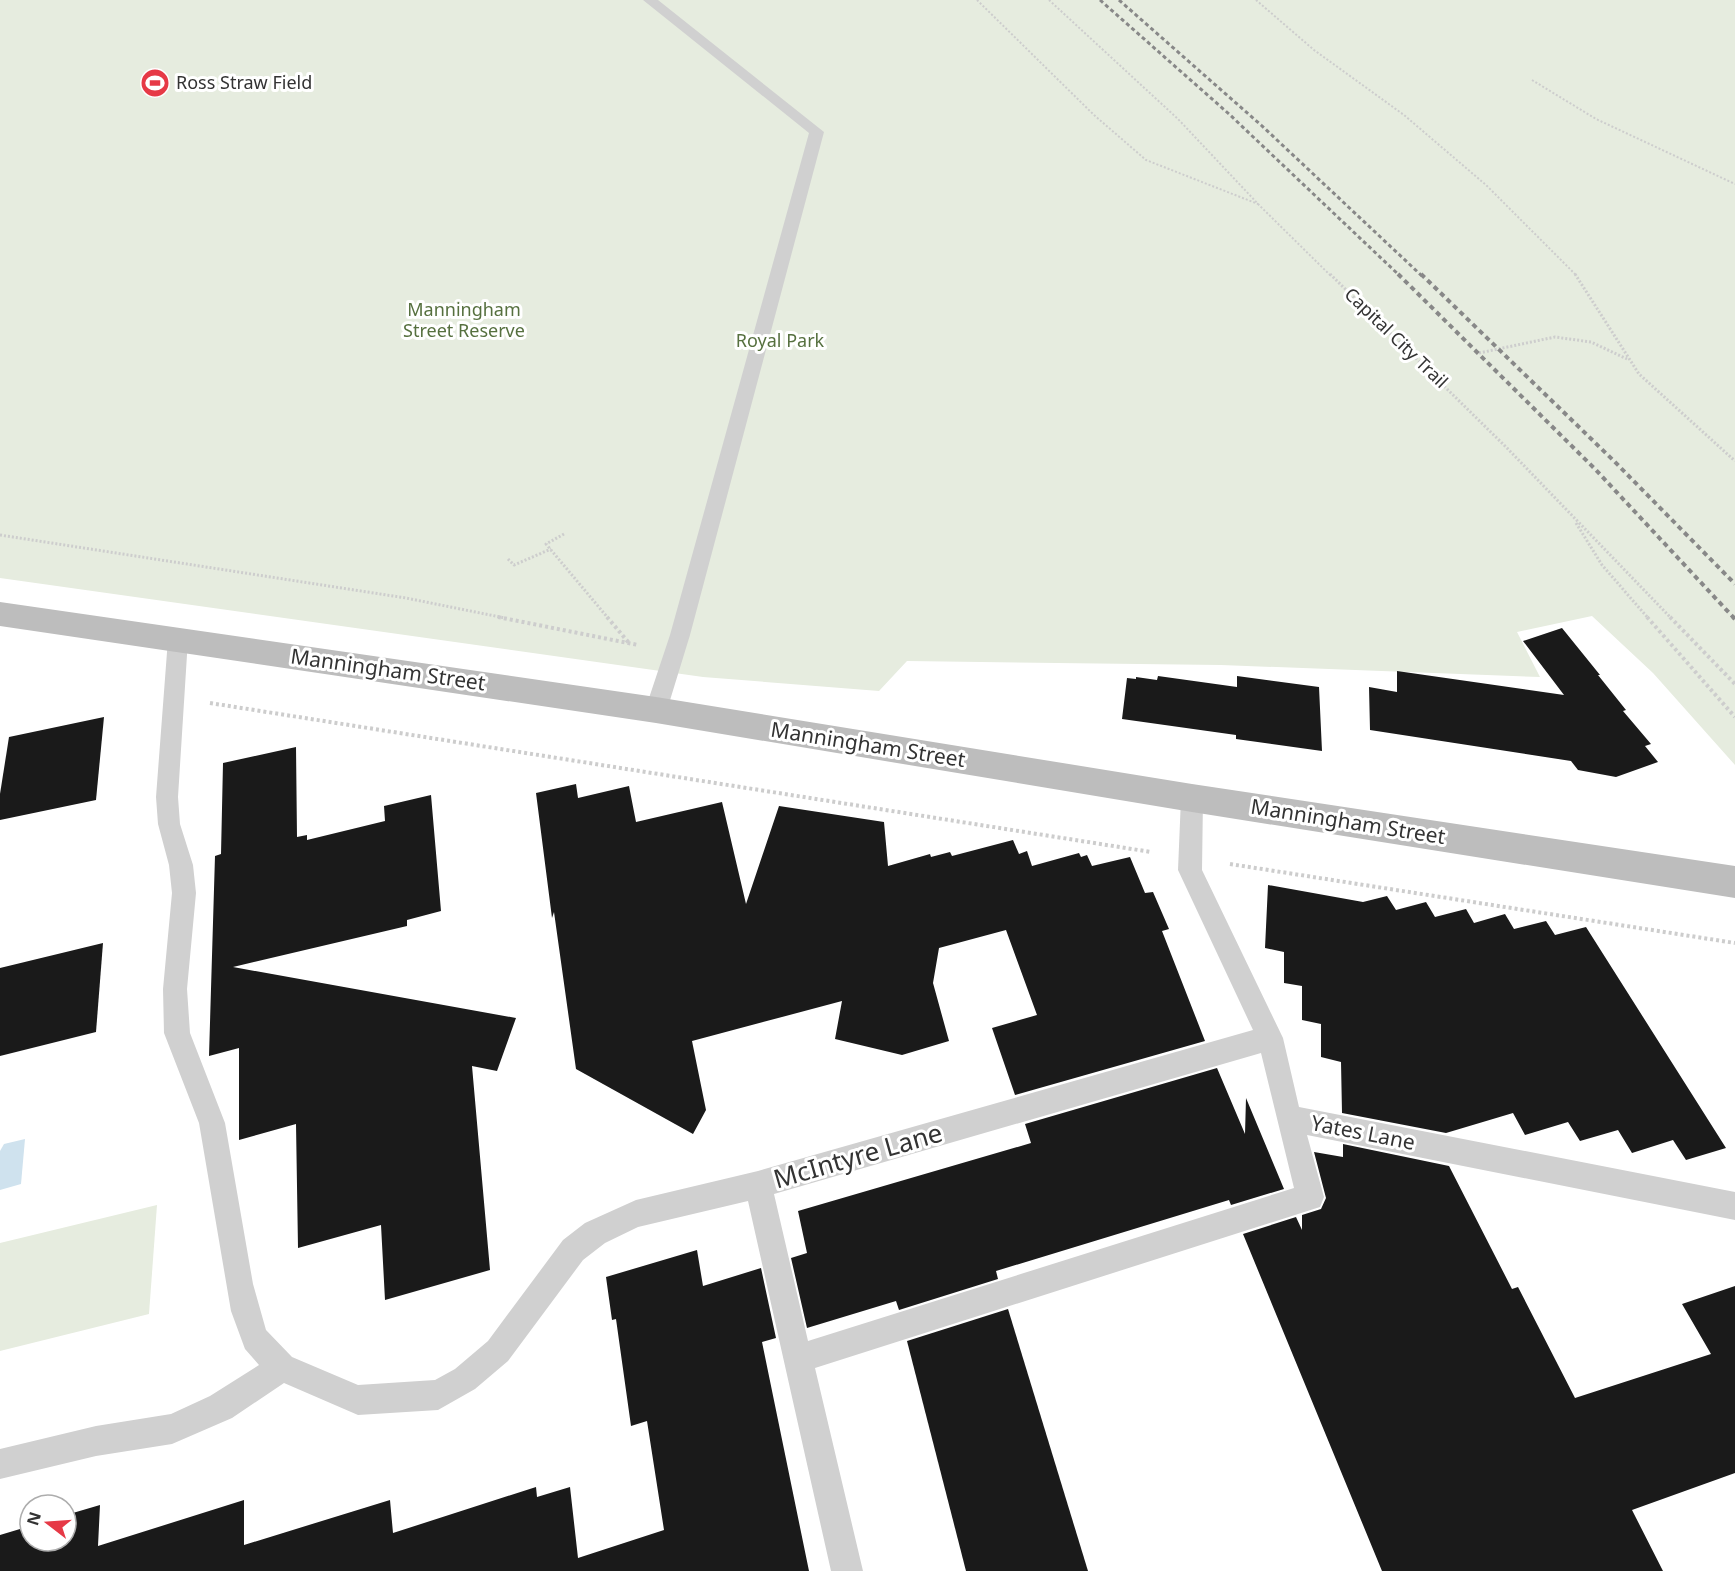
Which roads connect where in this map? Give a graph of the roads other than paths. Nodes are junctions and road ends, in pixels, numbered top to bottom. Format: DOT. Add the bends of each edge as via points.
graph roads {
  1 [pos="650,0"];
  2 [pos="0,614"];
  3 [pos="178,639"];
  4 [pos="656,710"];
  5 [pos="1192,798"];
  6 [pos="1735,882"];
  7 [pos="1270,1038"];
  8 [pos="1289,1118"];
  9 [pos="758,1185"];
  10 [pos="1735,1206"];
  11 [pos="798,1359"];
  12 [pos="282,1367"];
  13 [pos="0,1464"];
  14 [pos="847,1571"];
  1 -- 4 [label="lane" via="816,132"];
  2 -- 3 [label="street, Manningham Street"];
  3 -- 4 [label="street, Manningham Street"];
  3 -- 12 [label="lane" via="167,797 184,893 175,989 177,1033 212,1123 245,1311 255,1340"];
  4 -- 5 [label="street, Manningham Street"];
  5 -- 6 [label="street, Manningham Street"];
  5 -- 7 [label="lane, Yates Lane" via="1190,870"];
  7 -- 8 [label="lane, Yates Lane"];
  7 -- 9 [label="lane, McIntyre Lane"];
  8 -- 10 [label="lane, Yates Lane"];
  8 -- 11 [label="lane" via="1310,1197"];
  9 -- 11 [label="lane, McIntyre Lane"];
  9 -- 12 [label="lane" via="636,1214 595,1233 573,1251 498,1352 438,1395 358,1400"];
  11 -- 14 [label="lane, McIntyre Lane"];
  12 -- 13 [label="lane" via="221,1407 172,1429 96,1441"];
}
